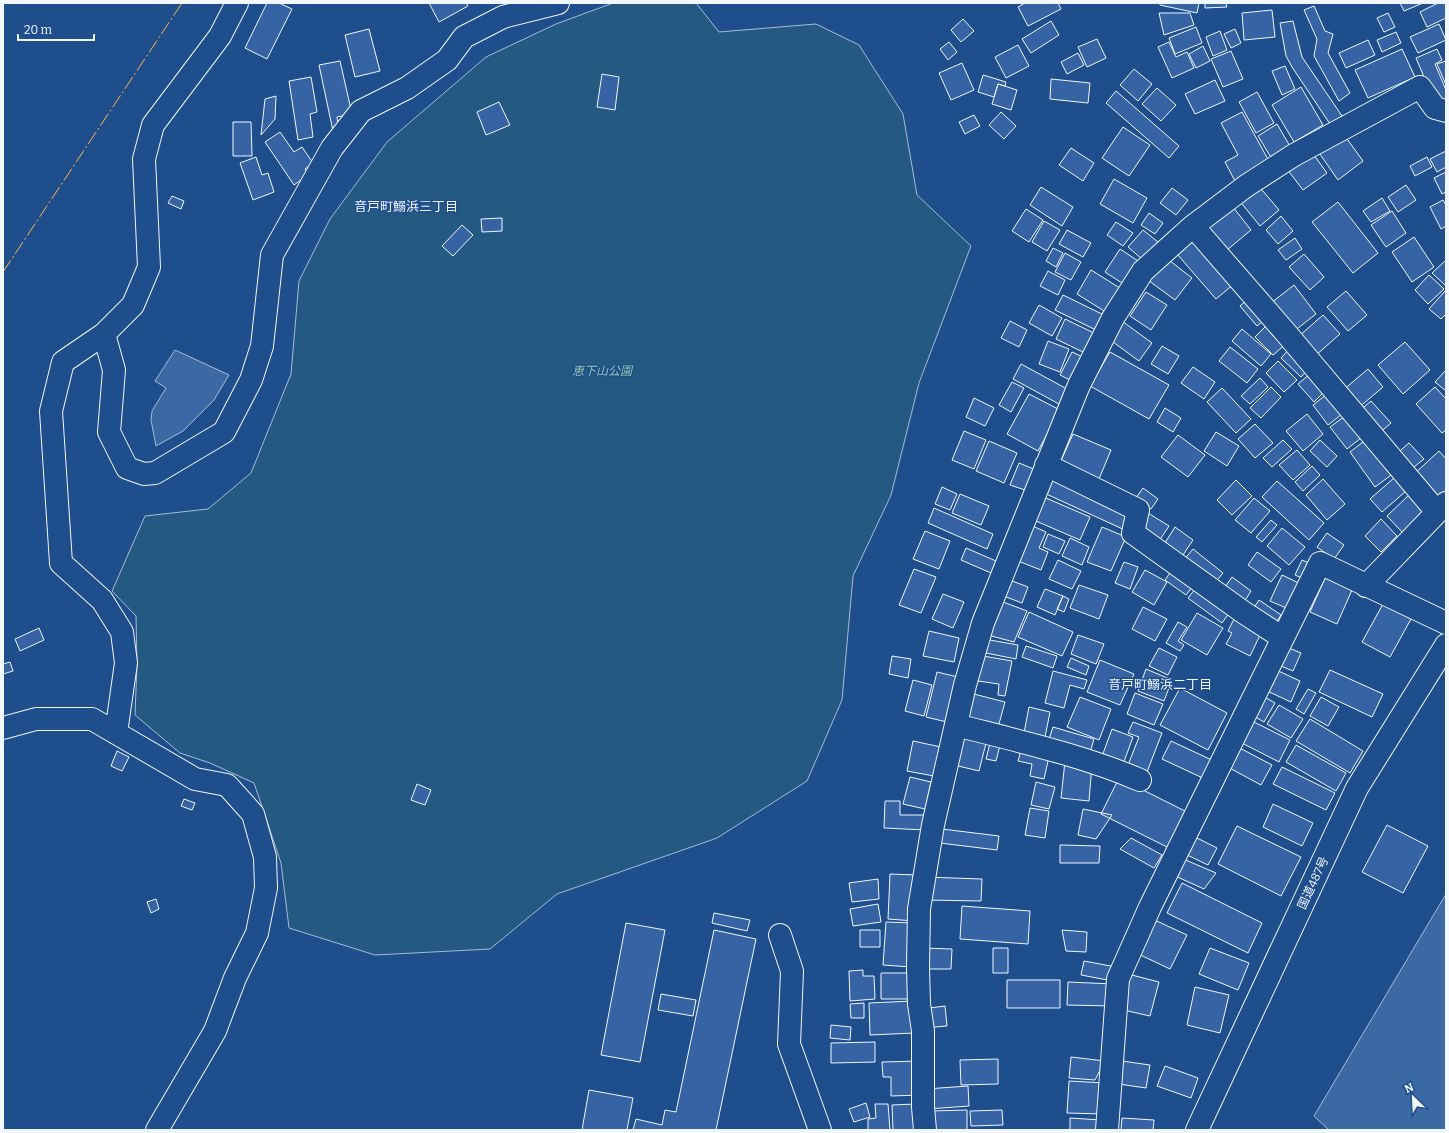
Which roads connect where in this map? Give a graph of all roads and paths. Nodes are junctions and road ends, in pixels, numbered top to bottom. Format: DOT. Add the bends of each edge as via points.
graph roads {
  1 [pos="237,3"];
  2 [pos="558,3"];
  3 [pos="1446,111"];
  4 [pos="1193,226"];
  5 [pos="104,334"];
  6 [pos="1046,465"];
  7 [pos="1442,507"];
  8 [pos="1366,586"];
  9 [pos="1446,623"];
  10 [pos="1283,638"];
  11 [pos="1446,645"];
  12 [pos="956,725"];
  13 [pos="3,728"];
  14 [pos="116,733"];
  15 [pos="1140,780"];
  16 [pos="780,935"];
  17 [pos="157,1130"];
  18 [pos="820,1130"];
  19 [pos="925,1130"];
  20 [pos="1107,1130"];
  21 [pos="1197,1130"];
  1 -- 5 [label="main road" via="220,36 153,125 144,159 149,267 133,305"];
  2 -- 5 [label="main road" via="503,17 464,37 447,60 406,88 361,111 332,148 272,255 262,346 251,380 224,432 155,473 144,474 127,468 109,432 114,370"];
  3 -- 4 [label="main road" via="1435,108 1420,87 1294,155 1246,186"];
  4 -- 6 [label="main road" via="1143,271 1113,318 1079,385"];
  4 -- 7 [label="main road"];
  5 -- 14 [label="main road" via="63,362 51,410 61,563 102,600 122,632 126,663"];
  6 -- 10 [label="main road" via="1138,510 1132,533"];
  6 -- 12 [label="main road" via="983,623"];
  7 -- 8 [label="main road"];
  8 -- 9 [label="main road"];
  8 -- 10 [label="main road" via="1320,563"];
  10 -- 20 [label="main road" via="1150,908 1118,979"];
  11 -- 21 [label="main road, 国道487号" via="1357,788"];
  12 -- 15 [label="main road" via="1047,748"];
  12 -- 19 [label="main road" via="933,825 918,909 919,1004 923,1031"];
  13 -- 14 [label="main road" via="36,719 92,719"];
  14 -- 17 [label="main road" via="195,779 227,785 253,814 265,857 266,888 257,933 235,978 215,1031"];
  16 -- 18 [label="main road" via="792,971 789,1044"];
}
